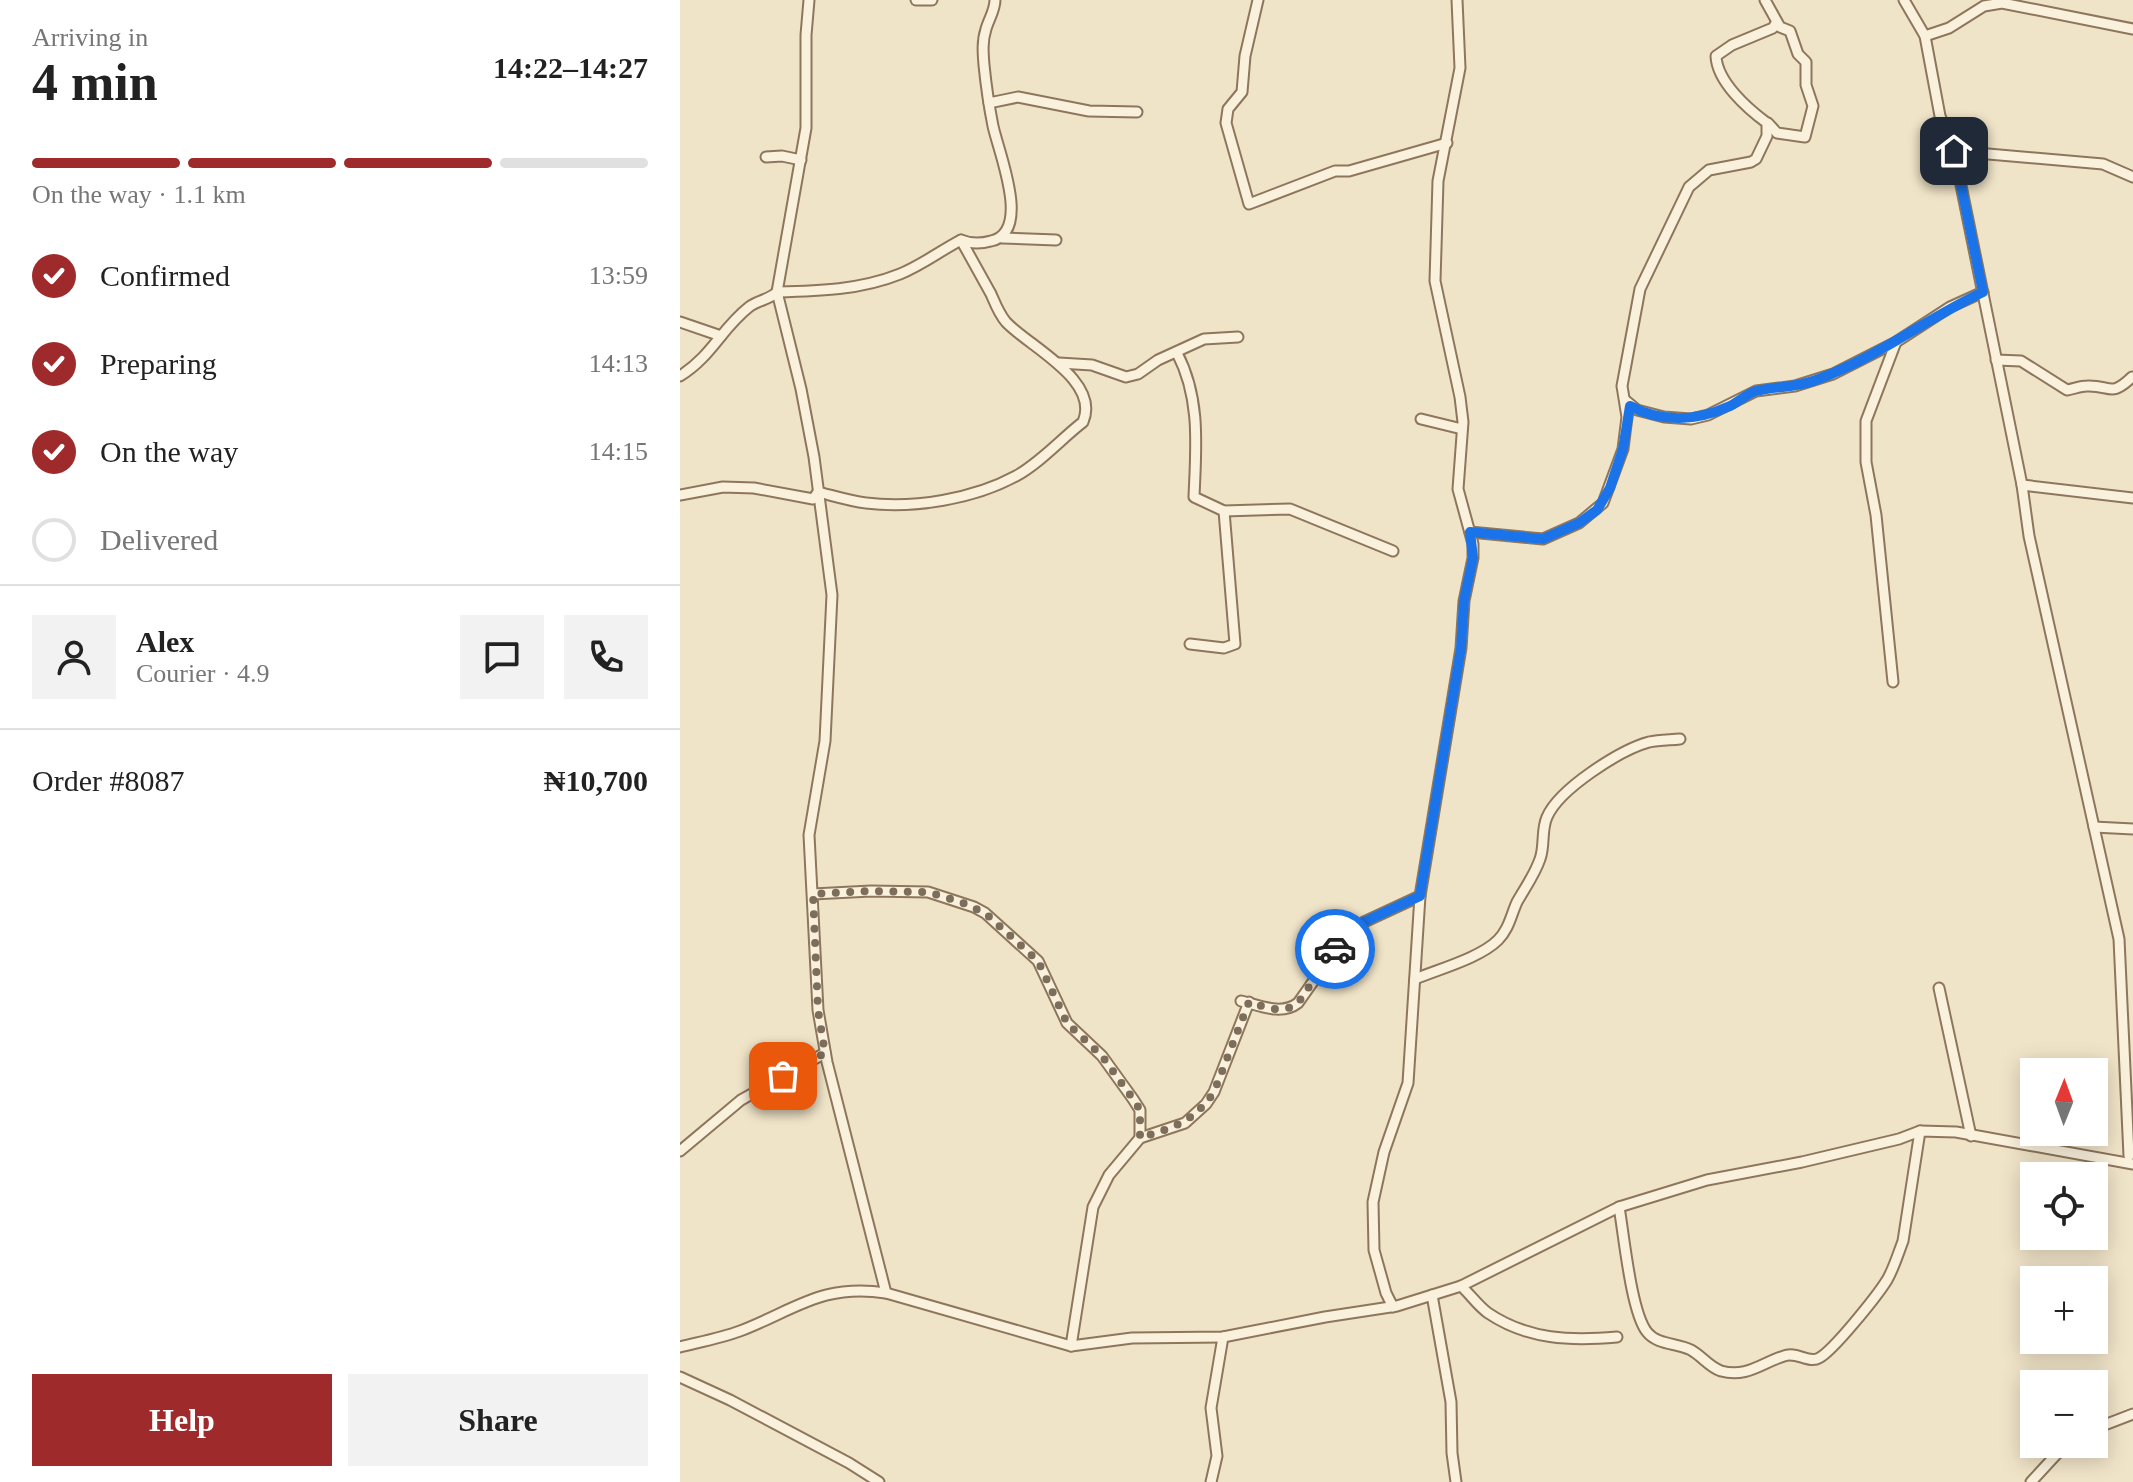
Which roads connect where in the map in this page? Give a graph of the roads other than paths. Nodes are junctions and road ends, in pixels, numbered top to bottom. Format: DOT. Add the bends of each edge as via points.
graph roads {
  1 [pos="809,0"];
  2 [pos="916,0"];
  3 [pos="932,0"];
  4 [pos="995,0"];
  5 [pos="1258,0"];
  6 [pos="1457,0"];
  7 [pos="1765,0"];
  8 [pos="1904,0"];
  9 [pos="1778,27"];
  10 [pos="2133,29"];
  11 [pos="1925,36"];
  12 [pos="989,103"];
  13 [pos="1137,112"];
  14 [pos="1767,123"];
  15 [pos="1447,143"];
  16 [pos="1954,151"];
  17 [pos="766,157"];
  18 [pos="801,160"];
  19 [pos="2133,177"];
  20 [pos="1002,238"];
  21 [pos="961,240"];
  22 [pos="1056,240"];
  23 [pos="777,292"];
  24 [pos="1983,292"];
  25 [pos="680,322"];
  26 [pos="721,336"];
  27 [pos="1238,337"];
  28 [pos="1896,342"];
  29 [pos="1177,353"];
  30 [pos="1996,360"];
  31 [pos="1059,363"];
  32 [pos="680,376"];
  33 [pos="2132,377"];
  34 [pos="1628,411"];
  35 [pos="1421,419"];
  36 [pos="1462,429"];
  37 [pos="2022,485"];
  38 [pos="818,492"];
  39 [pos="680,495"];
  40 [pos="2133,498"];
  41 [pos="1224,511"];
  42 [pos="1470,532"];
  43 [pos="1393,551"];
  44 [pos="1190,644"];
  45 [pos="1893,682"];
  46 [pos="1680,739"];
  47 [pos="2094,827"];
  48 [pos="2133,829"];
  49 [pos="813,894"];
  50 [pos="1420,896"];
  51 [pos="1415,979"];
  52 [pos="1939,988"];
  53 [pos="825,1053"];
  54 [pos="2128,1086"];
  55 [pos="1920,1131"];
  56 [pos="1971,1136"];
  57 [pos="1140,1138"];
  58 [pos="680,1151"];
  59 [pos="2132,1160"];
  60 [pos="1619,1207"];
  61 [pos="1461,1286"];
  62 [pos="886,1293"];
  63 [pos="1432,1295"];
  64 [pos="1393,1307"];
  65 [pos="1223,1337"];
  66 [pos="1617,1337"];
  67 [pos="1071,1346"];
  68 [pos="680,1347"];
  69 [pos="680,1377"];
  70 [pos="2133,1414"];
  71 [pos="2108,1424"];
  72 [pos="2053,1458"];
  73 [pos="879,1482"];
  74 [pos="1211,1482"];
  75 [pos="1456,1482"];
  76 [pos="2031,1482"];
  1 -- 18 [label="street"];
  2 -- 3 [label="street"];
  4 -- 12 [label="street" via="983,47"];
  5 -- 15 [label="street" via="1242,92 1228,109 1226,123 1249,204 1335,171"];
  6 -- 15 [label="street" via="1460,68"];
  7 -- 9 [label="street"];
  8 -- 11 [label="street"];
  9 -- 14 [label="street" via="1720,51 1716,61 1740,98"];
  9 -- 14 [label="street" via="1790,31 1806,62 1813,106 1805,137 1777,133"];
  10 -- 11 [label="street" via="2002,3 1984,6"];
  11 -- 16 [label="street" via="1940,116"];
  12 -- 13 [label="street" via="1018,97 1089,111"];
  12 -- 20 [label="street" via="1011,211"];
  14 -- 34 [label="street" via="1756,159 1709,170 1682,199 1640,289 1622,386"];
  15 -- 36 [label="street" via="1438,181 1435,281"];
  16 -- 19 [label="street" via="2103,164"];
  16 -- 24 [label="street"];
  17 -- 18 [label="street"];
  18 -- 23 [label="street"];
  20 -- 21 [label="street" via="971,244"];
  20 -- 22 [label="street"];
  21 -- 23 [label="street" via="877,281 835,290"];
  21 -- 31 [label="street" via="1006,322"];
  23 -- 26 [label="street" via="748,308"];
  23 -- 38 [label="street" via="801,389"];
  24 -- 28 [label="street"];
  24 -- 30 [label="street"];
  25 -- 26 [label="street"];
  26 -- 32 [label="street"];
  27 -- 29 [label="street" via="1204,339"];
  28 -- 34 [label="street" via="1813,382 1756,391 1708,415 1679,419"];
  28 -- 45 [label="street" via="1866,421 1866,462"];
  29 -- 31 [label="street" via="1126,377 1092,365"];
  29 -- 41 [label="street" via="1197,425 1194,497"];
  30 -- 33 [label="street" via="2021,361 2067,390 2087,386 2110,391"];
  30 -- 37 [label="street"];
  31 -- 38 [label="street" via="1078,388 1087,412 1083,422 1018,475 986,489 907,504 867,503"];
  34 -- 42 [label="street" via="1610,488 1603,503 1579,523 1543,539"];
  35 -- 36 [label="street"];
  36 -- 42 [label="street" via="1458,489"];
  37 -- 40 [label="street"];
  37 -- 47 [label="street"];
  38 -- 39 [label="street" via="813,499 739,488"];
  38 -- 49 [label="street" via="832,595 825,741 809,835"];
  41 -- 43 [label="street" via="1290,509"];
  41 -- 44 [label="street" via="1235,644"];
  42 -- 50 [label="street" via="1473,558 1461,648"];
  46 -- 51 [label="street" via="1634,748 1572,789 1546,818 1541,859 1496,943"];
  47 -- 48 [label="street"];
  47 -- 54 [label="street" via="2119,939"];
  49 -- 53 [label="street"];
  49 -- 57 [label="street" via="928,892 985,913 1038,961 1067,1023 1102,1056 1140,1110"];
  50 -- 51 [label="street"];
  50 -- 57 [label="street" via="1364,922 1341,942 1292,1008 1245,1002 1206,1104 1185,1123"];
  51 -- 64 [label="street" via="1408,1083 1373,1202 1374,1250"];
  52 -- 56 [label="street"];
  53 -- 58 [label="street" via="741,1100"];
  53 -- 62 [label="street"];
  54 -- 59 [label="street"];
  55 -- 56 [label="street"];
  55 -- 60 [label="street" via="1707,1180"];
  55 -- 60 [label="street" via="1897,1258 1887,1280 1818,1359 1787,1354 1748,1373 1731,1372 1719,1370 1690,1349 1652,1337 1639,1311"];
  56 -- 59 [label="street"];
  57 -- 67 [label="street" via="1109,1175 1093,1207"];
  60 -- 61 [label="street"];
  61 -- 63 [label="street"];
  61 -- 66 [label="street" via="1487,1312 1534,1335"];
  62 -- 67 [label="street"];
  62 -- 68 [label="street" via="859,1289 825,1294 739,1331"];
  63 -- 64 [label="street"];
  63 -- 75 [label="street" via="1451,1402"];
  64 -- 65 [label="street"];
  65 -- 67 [label="street" via="1132,1338"];
  65 -- 74 [label="street" via="1211,1408 1217,1456"];
  69 -- 73 [label="street"];
  70 -- 71 [label="street"];
  72 -- 76 [label="street"];
}
